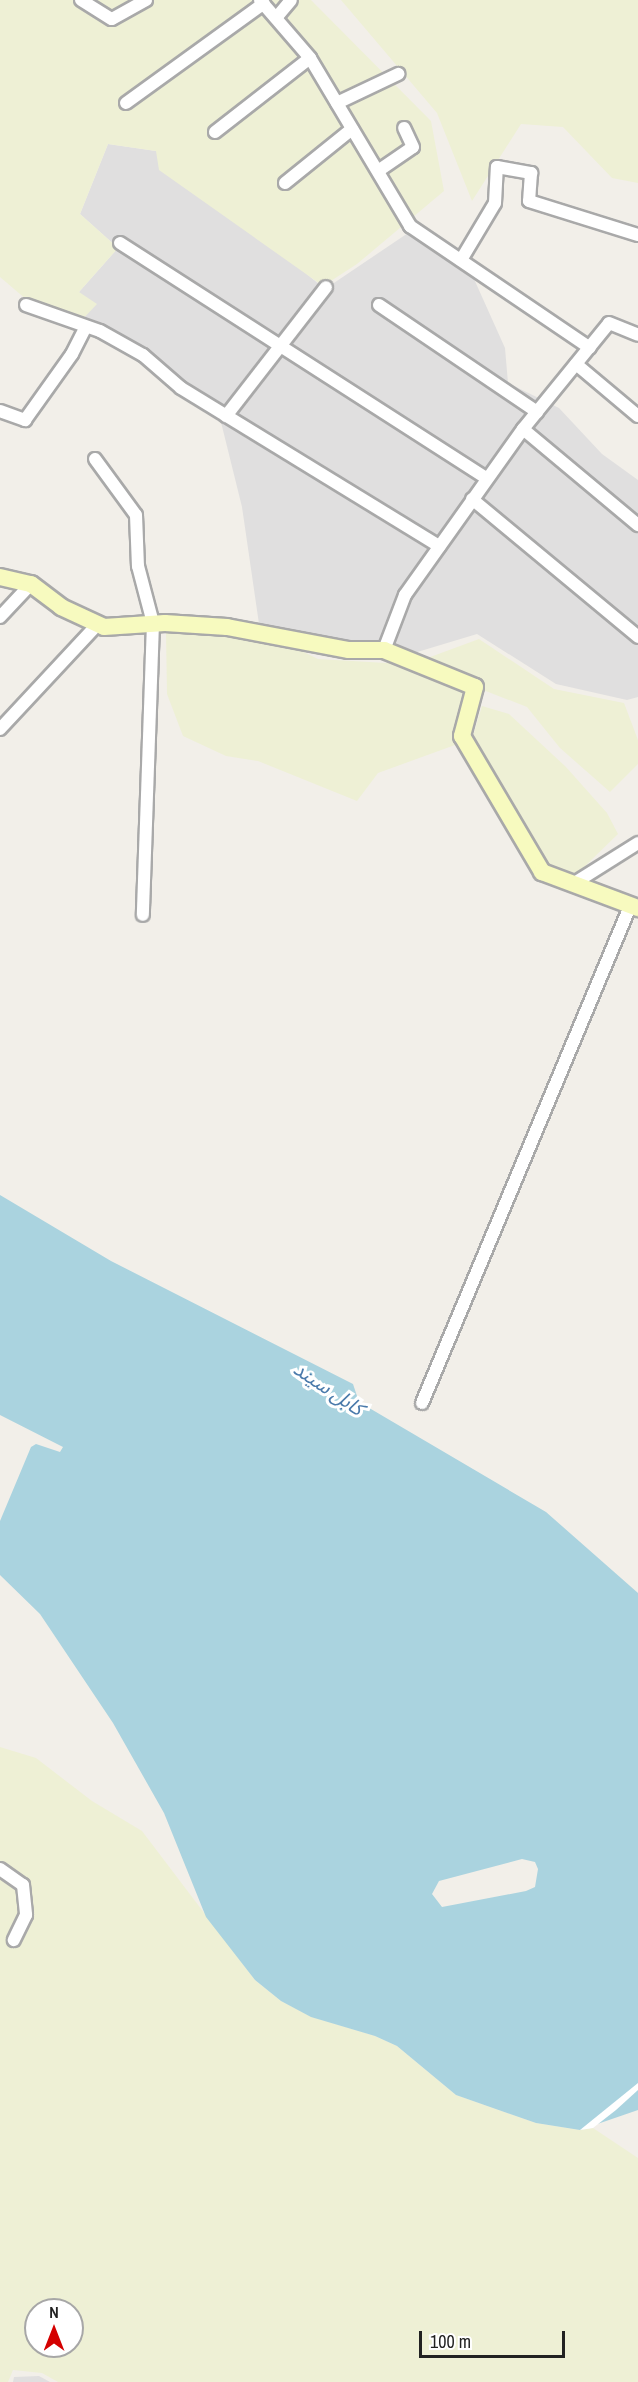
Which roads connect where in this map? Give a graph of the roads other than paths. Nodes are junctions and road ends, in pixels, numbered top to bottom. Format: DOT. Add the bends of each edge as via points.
graph roads {
  1 [pos="81,0"];
  2 [pos="146,0"];
  3 [pos="291,0"];
  4 [pos="262,2"];
  5 [pos="276,18"];
  6 [pos="310,58"];
  7 [pos="398,74"];
  8 [pos="126,102"];
  9 [pos="337,103"];
  10 [pos="404,128"];
  11 [pos="352,129"];
  12 [pos="215,132"];
  13 [pos="378,171"];
  14 [pos="285,183"];
  15 [pos="638,235"];
  16 [pos="120,243"];
  17 [pos="461,260"];
  18 [pos="326,287"];
  19 [pos="26,305"];
  20 [pos="379,305"];
  21 [pos="86,327"];
  22 [pos="638,335"];
  23 [pos="280,346"];
  24 [pos="590,348"];
  25 [pos="576,364"];
  26 [pos="0,411"];
  27 [pos="537,412"];
  28 [pos="226,416"];
  29 [pos="638,416"];
  30 [pos="523,429"];
  31 [pos="94,459"];
  32 [pos="486,478"];
  33 [pos="472,499"];
  34 [pos="638,525"];
  35 [pos="439,546"];
  36 [pos="0,577"];
  37 [pos="31,584"];
  38 [pos="0,617"];
  39 [pos="153,623"];
  40 [pos="98,624"];
  41 [pos="638,637"];
  42 [pos="384,650"];
  43 [pos="0,729"];
  44 [pos="638,843"];
  45 [pos="573,884"];
  46 [pos="634,906"];
  47 [pos="143,915"];
  48 [pos="422,1403"];
  49 [pos="0,1869"];
  50 [pos="14,1940"];
  1 -- 2 [label="street" via="112,19"];
  3 -- 5 [label="street"];
  4 -- 5 [label="street"];
  4 -- 8 [label="street"];
  5 -- 6 [label="street"];
  6 -- 9 [label="street"];
  6 -- 12 [label="street"];
  7 -- 9 [label="street"];
  9 -- 11 [label="street"];
  10 -- 13 [label="street" via="412,147"];
  11 -- 13 [label="street"];
  11 -- 14 [label="street"];
  13 -- 17 [label="street" via="410,226"];
  15 -- 17 [label="street" via="529,201 531,173 497,167 495,203"];
  16 -- 23 [label="street"];
  17 -- 24 [label="street"];
  18 -- 23 [label="street"];
  19 -- 21 [label="street"];
  20 -- 27 [label="street"];
  21 -- 26 [label="street" via="72,354 25,420"];
  21 -- 28 [label="street" via="143,355 181,388"];
  22 -- 24 [label="street" via="609,323"];
  23 -- 28 [label="street"];
  23 -- 32 [label="street"];
  24 -- 25 [label="street"];
  25 -- 27 [label="street"];
  25 -- 29 [label="street"];
  27 -- 30 [label="street"];
  28 -- 35 [label="street"];
  30 -- 32 [label="street"];
  30 -- 34 [label="street"];
  31 -- 39 [label="street" via="136,515 138,566"];
  32 -- 33 [label="street"];
  33 -- 35 [label="street"];
  33 -- 41 [label="street"];
  35 -- 42 [label="street" via="405,595"];
  36 -- 37 [label="street"];
  37 -- 38 [label="street"];
  37 -- 40 [label="street" via="61,607"];
  39 -- 40 [label="street"];
  39 -- 42 [label="street" via="227,627 349,650"];
  39 -- 47 [label="street"];
  40 -- 43 [label="street"];
  42 -- 45 [label="street" via="475,687 462,736 542,872"];
  44 -- 45 [label="street"];
  45 -- 46 [label="street"];
  46 -- 48 [label="street"];
  49 -- 50 [label="street" via="23,1885 26,1915"];
}
